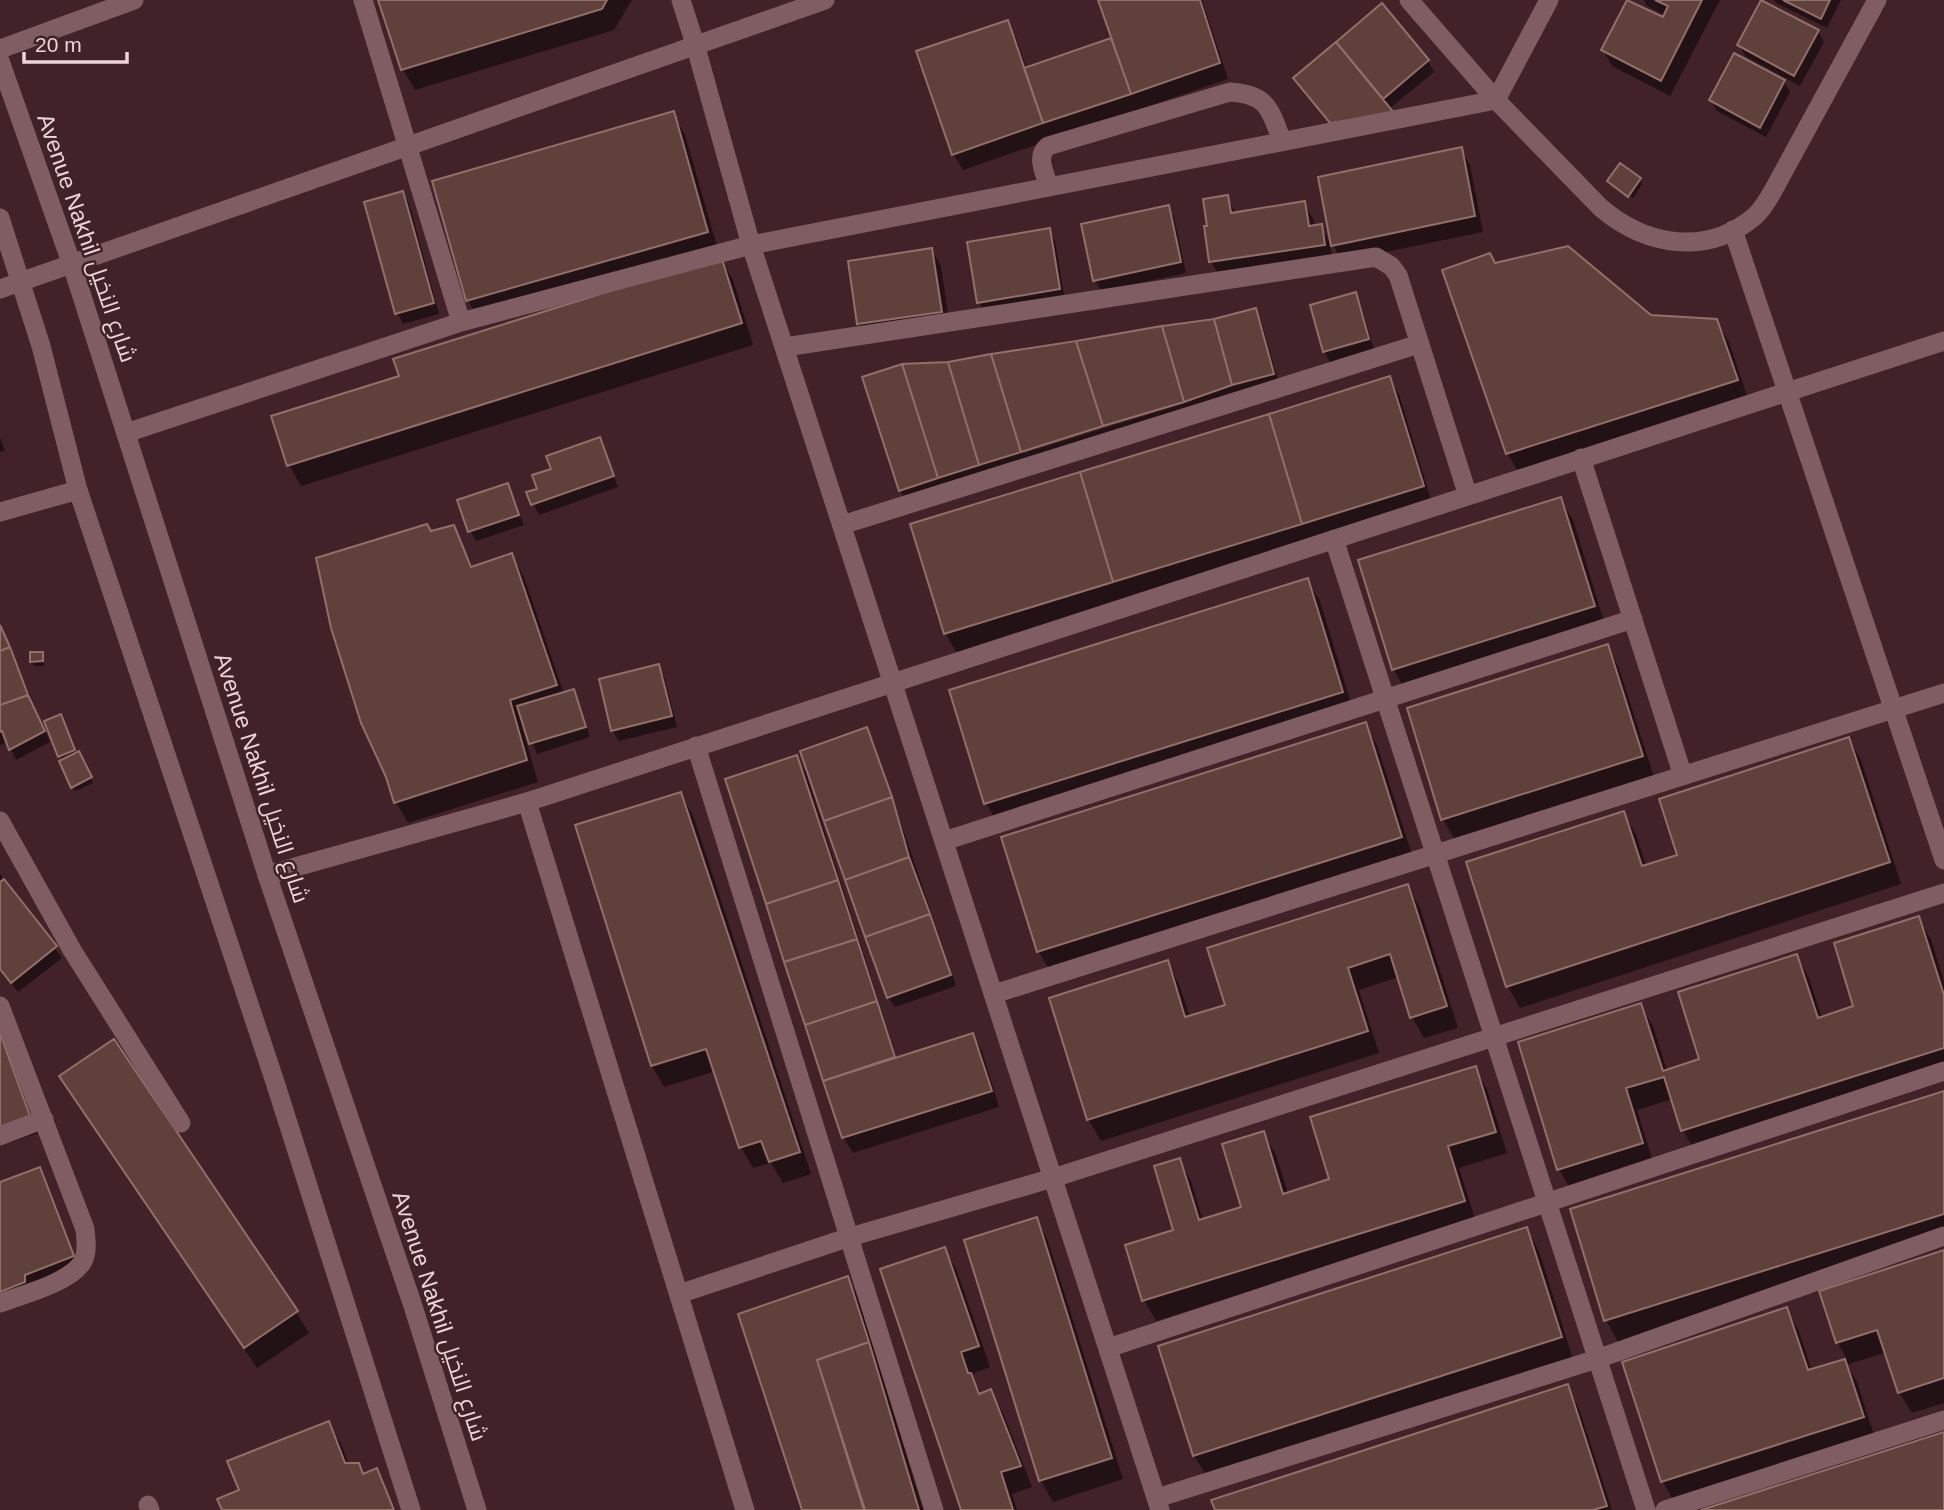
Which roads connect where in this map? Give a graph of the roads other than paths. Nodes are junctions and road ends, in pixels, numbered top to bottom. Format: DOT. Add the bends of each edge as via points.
graph roads {
  1 [pos="134,0"];
  2 [pos="363,0"];
  3 [pos="681,0"];
  4 [pos="825,0"];
  5 [pos="1409,0"];
  6 [pos="1549,0"];
  7 [pos="1877,0"];
  8 [pos="109,4"];
  9 [pos="695,44"];
  10 [pos="0,48"];
  11 [pos="0,61"];
  12 [pos="1496,100"];
  13 [pos="1282,141"];
  14 [pos="409,146"];
  15 [pos="1049,187"];
  16 [pos="0,218"];
  17 [pos="1733,230"];
  18 [pos="751,245"];
  19 [pos="72,265"];
  20 [pos="22,282"];
  21 [pos="0,289"];
  22 [pos="461,322"];
  23 [pos="1944,341"];
  24 [pos="1419,344"];
  25 [pos="785,347"];
  26 [pos="1788,391"];
  27 [pos="126,433"];
  28 [pos="1581,458"];
  29 [pos="78,489"];
  30 [pos="1468,496"];
  31 [pos="0,512"];
  32 [pos="842,525"];
  33 [pos="1334,539"];
  34 [pos="1633,619"];
  35 [pos="892,682"];
  36 [pos="1944,694"];
  37 [pos="1385,699"];
  38 [pos="1894,709"];
  39 [pos="696,746"];
  40 [pos="1683,776"];
  41 [pos="527,802"];
  42 [pos="0,821"];
  43 [pos="944,841"];
  44 [pos="1435,855"];
  45 [pos="1944,860"];
  46 [pos="267,875"];
  47 [pos="1944,893"];
  48 [pos="994,995"];
  49 [pos="0,1006"];
  50 [pos="1493,1036"];
  51 [pos="1944,1071"];
  52 [pos="44,1119"];
  53 [pos="181,1123"];
  54 [pos="0,1136"];
  55 [pos="1053,1178"];
  56 [pos="1547,1202"];
  57 [pos="1944,1236"];
  58 [pos="850,1237"];
  59 [pos="679,1294"];
  60 [pos="0,1303"];
  61 [pos="1108,1348"];
  62 [pos="1597,1359"];
  63 [pos="1944,1419"];
  64 [pos="1158,1504"];
  65 [pos="411,1510"];
  66 [pos="477,1510"];
  67 [pos="745,1510"];
  68 [pos="934,1510"];
  69 [pos="1646,1510"];
  70 [pos="1665,1510"];
  1 -- 8 [label="street"];
  2 -- 14 [label="street"];
  3 -- 9 [label="street"];
  4 -- 9 [label="street"];
  5 -- 12 [label="street"];
  6 -- 12 [label="street"];
  7 -- 17 [label="street" via="1774,189 1756,215"];
  8 -- 10 [label="street"];
  9 -- 14 [label="street"];
  9 -- 18 [label="street"];
  11 -- 19 [label="street, Avenue Nakhil شارع النخيل"];
  12 -- 13 [label="street"];
  12 -- 17 [label="street" via="1619,224 1665,241 1690,242"];
  13 -- 15 [label="street"];
  13 -- 15 [label="street" via="1265,103 1247,93 1230,93 1048,146 1041,155"];
  14 -- 19 [label="street"];
  14 -- 22 [label="street"];
  15 -- 18 [label="street"];
  16 -- 20 [label="street"];
  17 -- 26 [label="street"];
  18 -- 22 [label="street"];
  18 -- 25 [label="street"];
  19 -- 20 [label="street"];
  19 -- 27 [label="street, Avenue Nakhil شارع النخيل"];
  20 -- 21 [label="street"];
  20 -- 29 [label="street"];
  22 -- 27 [label="street"];
  23 -- 26 [label="street"];
  24 -- 25 [label="street" via="1398,275 1385,261 1366,257"];
  24 -- 30 [label="street"];
  24 -- 32 [label="street"];
  25 -- 32 [label="street"];
  26 -- 28 [label="street"];
  26 -- 38 [label="street"];
  27 -- 46 [label="street, Avenue Nakhil شارع النخيل"];
  28 -- 30 [label="street"];
  28 -- 34 [label="street"];
  29 -- 31 [label="street"];
  29 -- 65 [label="street"];
  30 -- 33 [label="street"];
  32 -- 35 [label="street"];
  33 -- 35 [label="street"];
  33 -- 37 [label="street"];
  34 -- 37 [label="street"];
  34 -- 40 [label="street"];
  35 -- 39 [label="street"];
  35 -- 43 [label="street"];
  36 -- 38 [label="street"];
  37 -- 43 [label="street"];
  37 -- 44 [label="street"];
  38 -- 40 [label="street"];
  38 -- 45 [label="street"];
  39 -- 41 [label="street"];
  39 -- 58 [label="street"];
  40 -- 44 [label="street"];
  41 -- 46 [label="street"];
  41 -- 59 [label="street"];
  42 -- 53 [label="street" via="72,950"];
  43 -- 48 [label="street"];
  44 -- 48 [label="street"];
  44 -- 50 [label="street"];
  46 -- 66 [label="street, Avenue Nakhil شارع النخيل"];
  47 -- 50 [label="street"];
  48 -- 55 [label="street"];
  49 -- 52 [label="street"];
  50 -- 55 [label="street"];
  50 -- 56 [label="street"];
  51 -- 56 [label="street"];
  52 -- 54 [label="street"];
  52 -- 60 [label="street" via="85,1228 84,1260 63,1279"];
  55 -- 58 [label="street"];
  55 -- 61 [label="street"];
  56 -- 61 [label="street"];
  56 -- 62 [label="street"];
  57 -- 62 [label="street"];
  58 -- 59 [label="street"];
  58 -- 68 [label="street"];
  59 -- 67 [label="street"];
  61 -- 64 [label="street"];
  62 -- 64 [label="street"];
  62 -- 69 [label="street"];
  63 -- 70 [label="street"];
}
